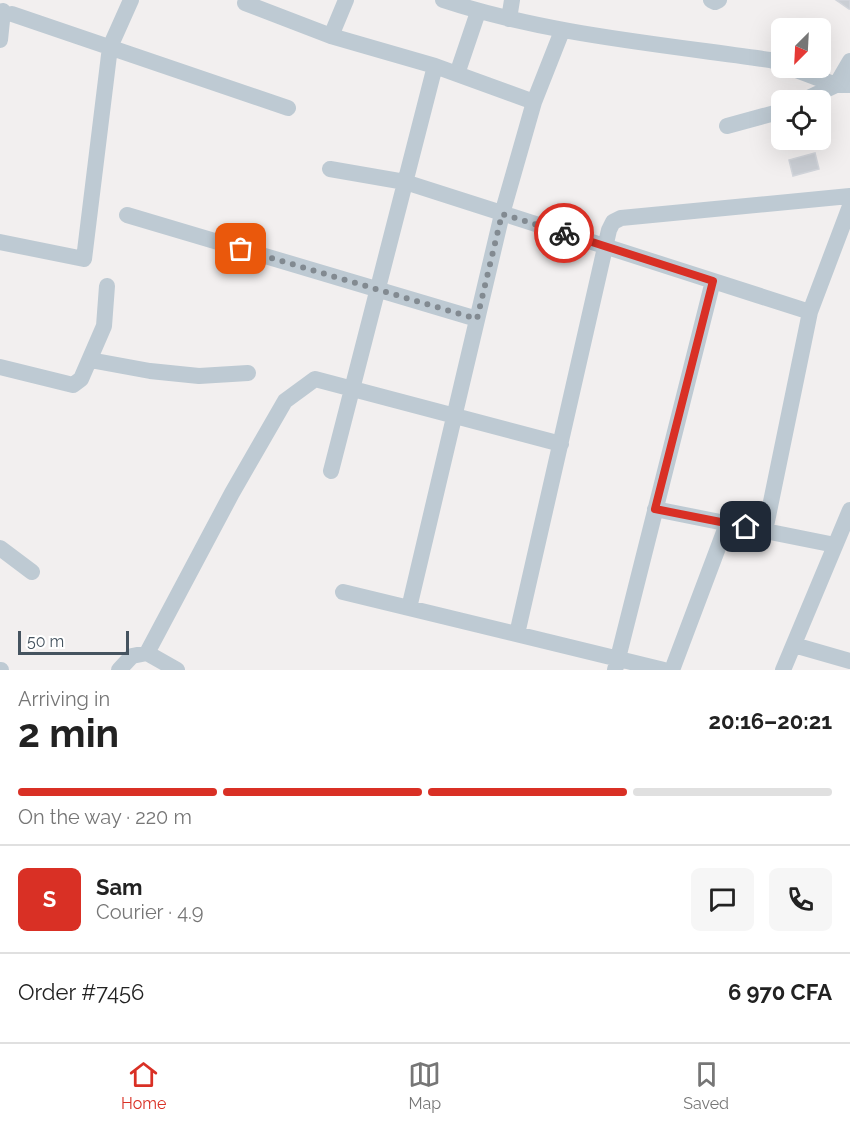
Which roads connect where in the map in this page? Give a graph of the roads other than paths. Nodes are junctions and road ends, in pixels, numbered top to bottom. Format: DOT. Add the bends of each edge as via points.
graph roads {
  1 [pos="131,0"];
  2 [pos="346,0"];
  3 [pos="443,0"];
  4 [pos="512,0"];
  5 [pos="711,0"];
  6 [pos="719,0"];
  7 [pos="245,3"];
  8 [pos="8,9"];
  9 [pos="478,12"];
  10 [pos="509,19"];
  11 [pos="562,31"];
  12 [pos="331,36"];
  13 [pos="0,40"];
  14 [pos="110,47"];
  15 [pos="771,60"];
  16 [pos="850,62"];
  17 [pos="435,66"];
  18 [pos="457,74"];
  19 [pos="822,78"];
  20 [pos="843,85"];
  21 [pos="534,102"];
  22 [pos="288,108"];
  23 [pos="771,114"];
  24 [pos="727,126"];
  25 [pos="330,169"];
  26 [pos="405,182"];
  27 [pos="850,196"];
  28 [pos="850,206"];
  29 [pos="502,214"];
  30 [pos="127,215"];
  31 [pos="0,242"];
  32 [pos="605,246"];
  33 [pos="713,281"];
  34 [pos="107,286"];
  35 [pos="378,289"];
  36 [pos="810,312"];
  37 [pos="477,319"];
  38 [pos="90,360"];
  39 [pos="0,367"];
  40 [pos="248,373"];
  41 [pos="352,388"];
  42 [pos="454,416"];
  43 [pos="561,444"];
  44 [pos="331,471"];
  45 [pos="655,509"];
  46 [pos="850,510"];
  47 [pos="727,524"];
  48 [pos="765,531"];
  49 [pos="835,545"];
  50 [pos="0,548"];
  51 [pos="32,572"];
  52 [pos="343,592"];
  53 [pos="409,608"];
  54 [pos="517,634"];
  55 [pos="794,645"];
  56 [pos="147,653"];
  57 [pos="850,661"];
  58 [pos="616,664"];
  59 [pos="119,670"];
  60 [pos="177,670"];
  61 [pos="664,670"];
  62 [pos="672,670"];
  63 [pos="783,670"];
  1 -- 14 [label="street"];
  2 -- 12 [label="street"];
  3 -- 9 [label="street"];
  4 -- 10 [label="street"];
  5 -- 6 [label="street"];
  7 -- 12 [label="street"];
  8 -- 13 [label="street"];
  8 -- 14 [label="street"];
  9 -- 10 [label="street"];
  9 -- 18 [label="street"];
  10 -- 11 [label="street"];
  11 -- 15 [label="street"];
  11 -- 21 [label="street"];
  12 -- 17 [label="street"];
  14 -- 22 [label="street"];
  14 -- 31 [label="street" via="84,258"];
  16 -- 20 [label="street"];
  17 -- 18 [label="street"];
  17 -- 26 [label="street"];
  18 -- 21 [label="street"];
  19 -- 20 [label="street"];
  21 -- 29 [label="street"];
  23 -- 24 [label="street"];
  25 -- 26 [label="street"];
  26 -- 29 [label="street"];
  26 -- 35 [label="street"];
  27 -- 32 [label="street" via="621,218 613,222"];
  28 -- 36 [label="street"];
  29 -- 32 [label="street"];
  29 -- 37 [label="street"];
  30 -- 35 [label="street"];
  32 -- 33 [label="street"];
  32 -- 43 [label="street"];
  33 -- 36 [label="street"];
  33 -- 45 [label="street"];
  34 -- 38 [label="street" via="104,326"];
  35 -- 37 [label="street"];
  35 -- 41 [label="street"];
  36 -- 48 [label="street"];
  37 -- 42 [label="street"];
  38 -- 39 [label="street" via="81,380 73,385"];
  38 -- 40 [label="street" via="199,376"];
  41 -- 42 [label="street"];
  41 -- 44 [label="street"];
  41 -- 56 [label="street" via="315,378 285,401"];
  42 -- 43 [label="street"];
  42 -- 53 [label="street"];
  43 -- 54 [label="street"];
  45 -- 47 [label="street"];
  45 -- 58 [label="street"];
  46 -- 49 [label="street"];
  47 -- 48 [label="street"];
  47 -- 62 [label="street"];
  48 -- 49 [label="street"];
  49 -- 55 [label="street"];
  50 -- 51 [label="street"];
  52 -- 53 [label="street"];
  53 -- 54 [label="street"];
  54 -- 58 [label="street"];
  55 -- 57 [label="street"];
  55 -- 63 [label="street"];
  56 -- 59 [label="street" via="132,656"];
  56 -- 60 [label="street"];
  58 -- 61 [label="street"];
}
